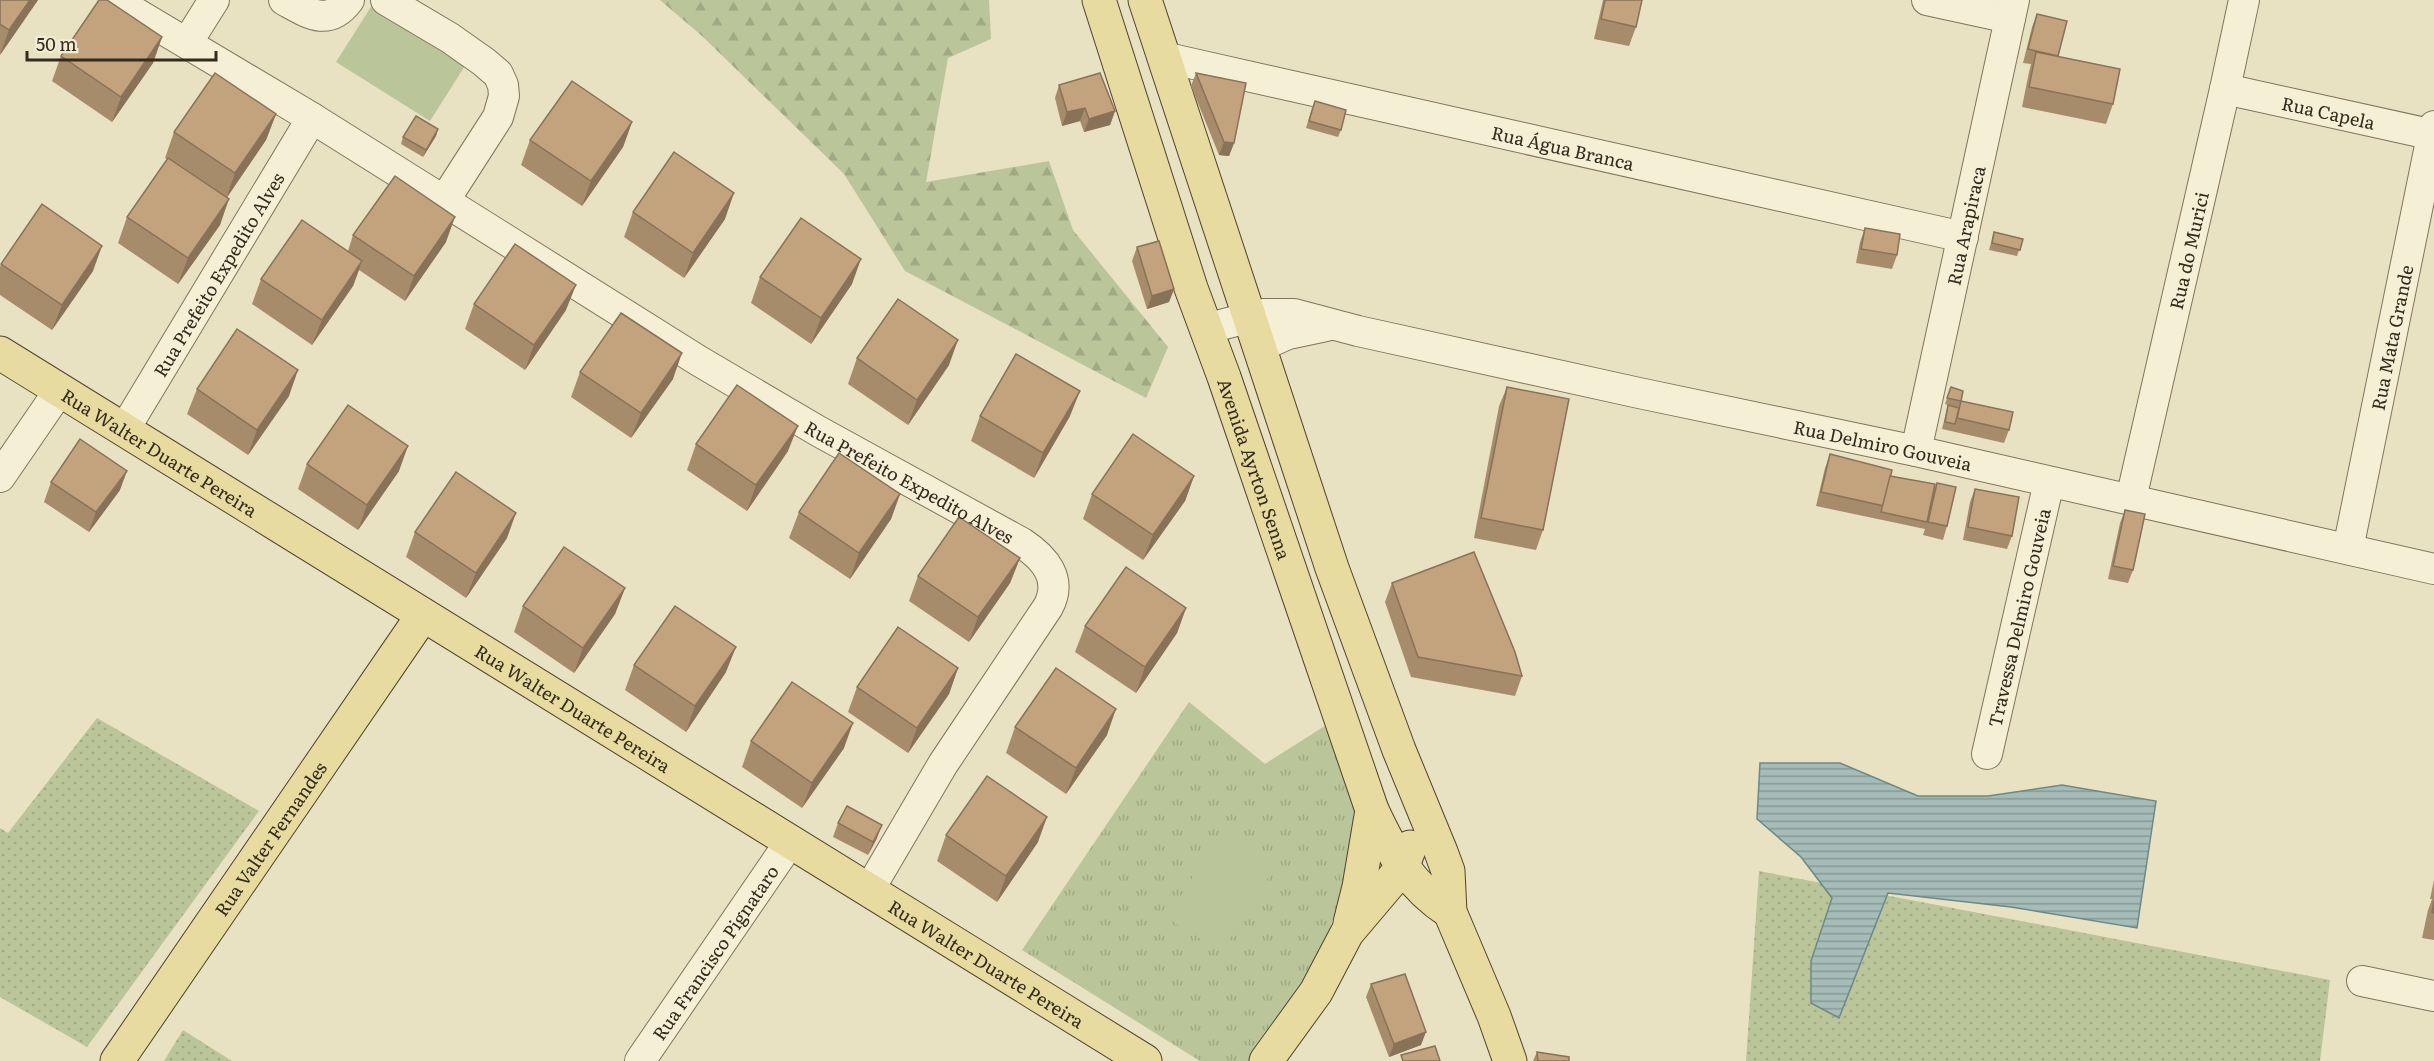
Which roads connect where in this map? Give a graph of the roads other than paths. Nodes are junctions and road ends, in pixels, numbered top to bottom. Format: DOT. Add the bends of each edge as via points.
graph roads {
  1 [pos="114,0"];
  2 [pos="214,0"];
  3 [pos="284,0"];
  4 [pos="349,0"];
  5 [pos="386,0"];
  6 [pos="1099,0"];
  7 [pos="1145,0"];
  8 [pos="1927,0"];
  9 [pos="2244,0"];
  10 [pos="2012,9"];
  11 [pos="187,43"];
  12 [pos="1163,57"];
  13 [pos="2225,89"];
  14 [pos="312,118"];
  15 [pos="2433,132"];
  16 [pos="444,201"];
  17 [pos="1963,237"];
  18 [pos="1205,329"];
  19 [pos="1256,331"];
  20 [pos="0,353"];
  21 [pos="59,391"];
  22 [pos="124,430"];
  23 [pos="1916,451"];
  24 [pos="0,477"];
  25 [pos="2049,482"];
  26 [pos="2130,499"];
  27 [pos="2348,549"];
  28 [pos="2434,569"];
  29 [pos="423,615"];
  30 [pos="1987,754"];
  31 [pos="1423,808"];
  32 [pos="1372,810"];
  33 [pos="790,842"];
  34 [pos="1402,868"];
  35 [pos="869,890"];
  36 [pos="1450,901"];
  37 [pos="1347,933"];
  38 [pos="2362,981"];
  39 [pos="2434,996"];
  40 [pos="117,1061"];
  41 [pos="640,1061"];
  42 [pos="1145,1061"];
  43 [pos="1266,1061"];
  44 [pos="1510,1061"];
  1 -- 11 [label="street, Rua Prefeito Expedito Alves"];
  2 -- 11 [label="street"];
  3 -- 4 [label="street" via="321,17 336,12"];
  5 -- 16 [label="street" via="484,62 498,74 503,86 498,117"];
  6 -- 18 [label="main road, Avenida Ayrton Senna"];
  7 -- 12 [label="main road"];
  8 -- 10 [label="street"];
  9 -- 13 [label="street, Rua do Murici"];
  10 -- 17 [label="street, Rua Arapiraca"];
  11 -- 14 [label="street, Rua Prefeito Expedito Alves"];
  12 -- 17 [label="street, Rua Água Branca"];
  12 -- 19 [label="main road"];
  13 -- 15 [label="street, Rua Capela"];
  13 -- 26 [label="street, Rua do Murici"];
  14 -- 16 [label="street, Rua Prefeito Expedito Alves"];
  14 -- 22 [label="street, Rua Prefeito Expedito Alves"];
  15 -- 27 [label="street, Rua Mata Grande"];
  16 -- 35 [label="street, Rua Prefeito Expedito Alves" via="699,361 1022,543 1048,566 1054,577 1052,600 943,764"];
  17 -- 23 [label="street, Rua Arapiraca"];
  18 -- 19 [label="street, Rua Delmiro Gouveia"];
  18 -- 32 [label="main road, Avenida Ayrton Senna"];
  19 -- 23 [label="street, Rua Delmiro Gouveia" via="1288,334 1332,325"];
  19 -- 31 [label="main road" via="1332,568"];
  20 -- 21 [label="main road, Rua Walter Duarte Pereira"];
  21 -- 22 [label="main road, Rua Walter Duarte Pereira"];
  21 -- 24 [label="street"];
  22 -- 29 [label="main road, Rua Walter Duarte Pereira"];
  23 -- 25 [label="street, Rua Delmiro Gouveia"];
  25 -- 26 [label="street, Rua Delmiro Gouveia"];
  25 -- 30 [label="street, Travessa Delmiro Gouveia"];
  26 -- 27 [label="street, Rua Delmiro Gouveia"];
  27 -- 28 [label="street, Rua Delmiro Gouveia"];
  29 -- 33 [label="main road, Rua Walter Duarte Pereira"];
  29 -- 40 [label="main road, Rua Valter Fernandes"];
  31 -- 34 [label="main road"];
  31 -- 36 [label="main road" via="1448,871"];
  32 -- 34 [label="main road, Avenida Ayrton Senna"];
  32 -- 37 [label="main road"];
  33 -- 35 [label="main road, Rua Walter Duarte Pereira"];
  33 -- 41 [label="street, Rua Francisco Pignataro"];
  34 -- 36 [label="main road, Avenida Ayrton Senna" via="1430,899"];
  34 -- 37 [label="main road"];
  35 -- 42 [label="main road, Rua Walter Duarte Pereira"];
  36 -- 44 [label="main road"];
  37 -- 43 [label="main road" via="1316,992"];
  38 -- 39 [label="street"];
}
